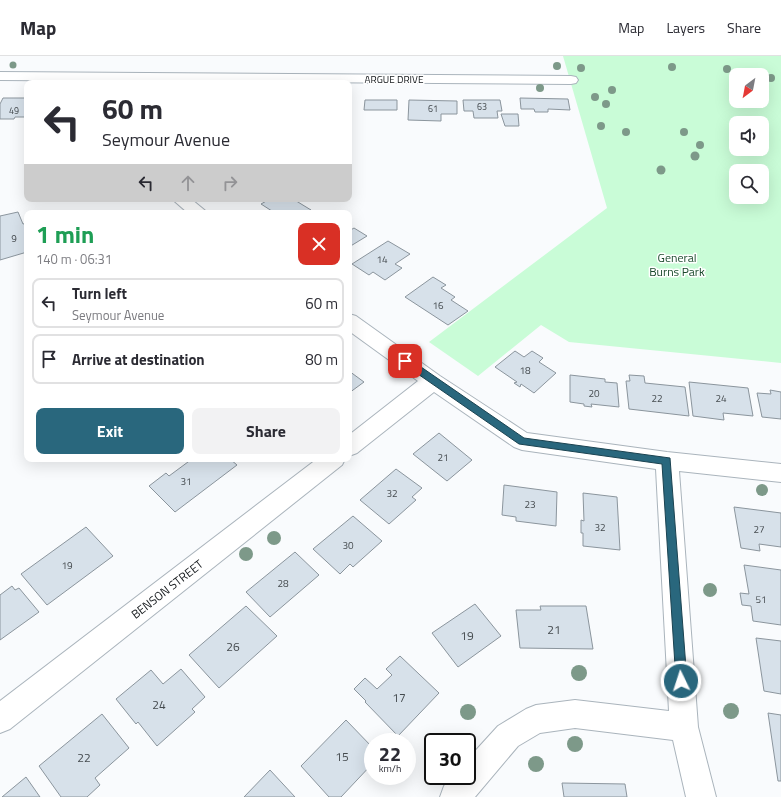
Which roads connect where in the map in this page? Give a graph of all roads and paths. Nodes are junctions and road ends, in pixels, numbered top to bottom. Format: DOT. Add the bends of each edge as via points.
graph roads {
  1 [pos="0,76"];
  2 [pos="208,80"];
  3 [pos="571,80"];
  4 [pos="184,202"];
  5 [pos="195,210"];
  6 [pos="352,323"];
  7 [pos="433,381"];
  8 [pos="352,445"];
  9 [pos="667,460"];
  10 [pos="330,462"];
  11 [pos="781,473"];
  12 [pos="0,719"];
  13 [pos="684,727"];
  14 [pos="456,797"];
  15 [pos="700,797"];
  1 -- 2 [label="street, ARGUE DRIVE"];
  2 -- 3 [label="street, ARGUE DRIVE"];
  4 -- 5 [label="street"];
  6 -- 7 [label="street"];
  7 -- 8 [label="street"];
  7 -- 9 [label="street" via="522,441"];
  9 -- 11 [label="street"];
  9 -- 13 [label="street"];
  10 -- 12 [label="street, BENSON STREET"];
  13 -- 14 [label="street" via="574,714 536,719 508,736"];
  13 -- 15 [label="street"];
}
